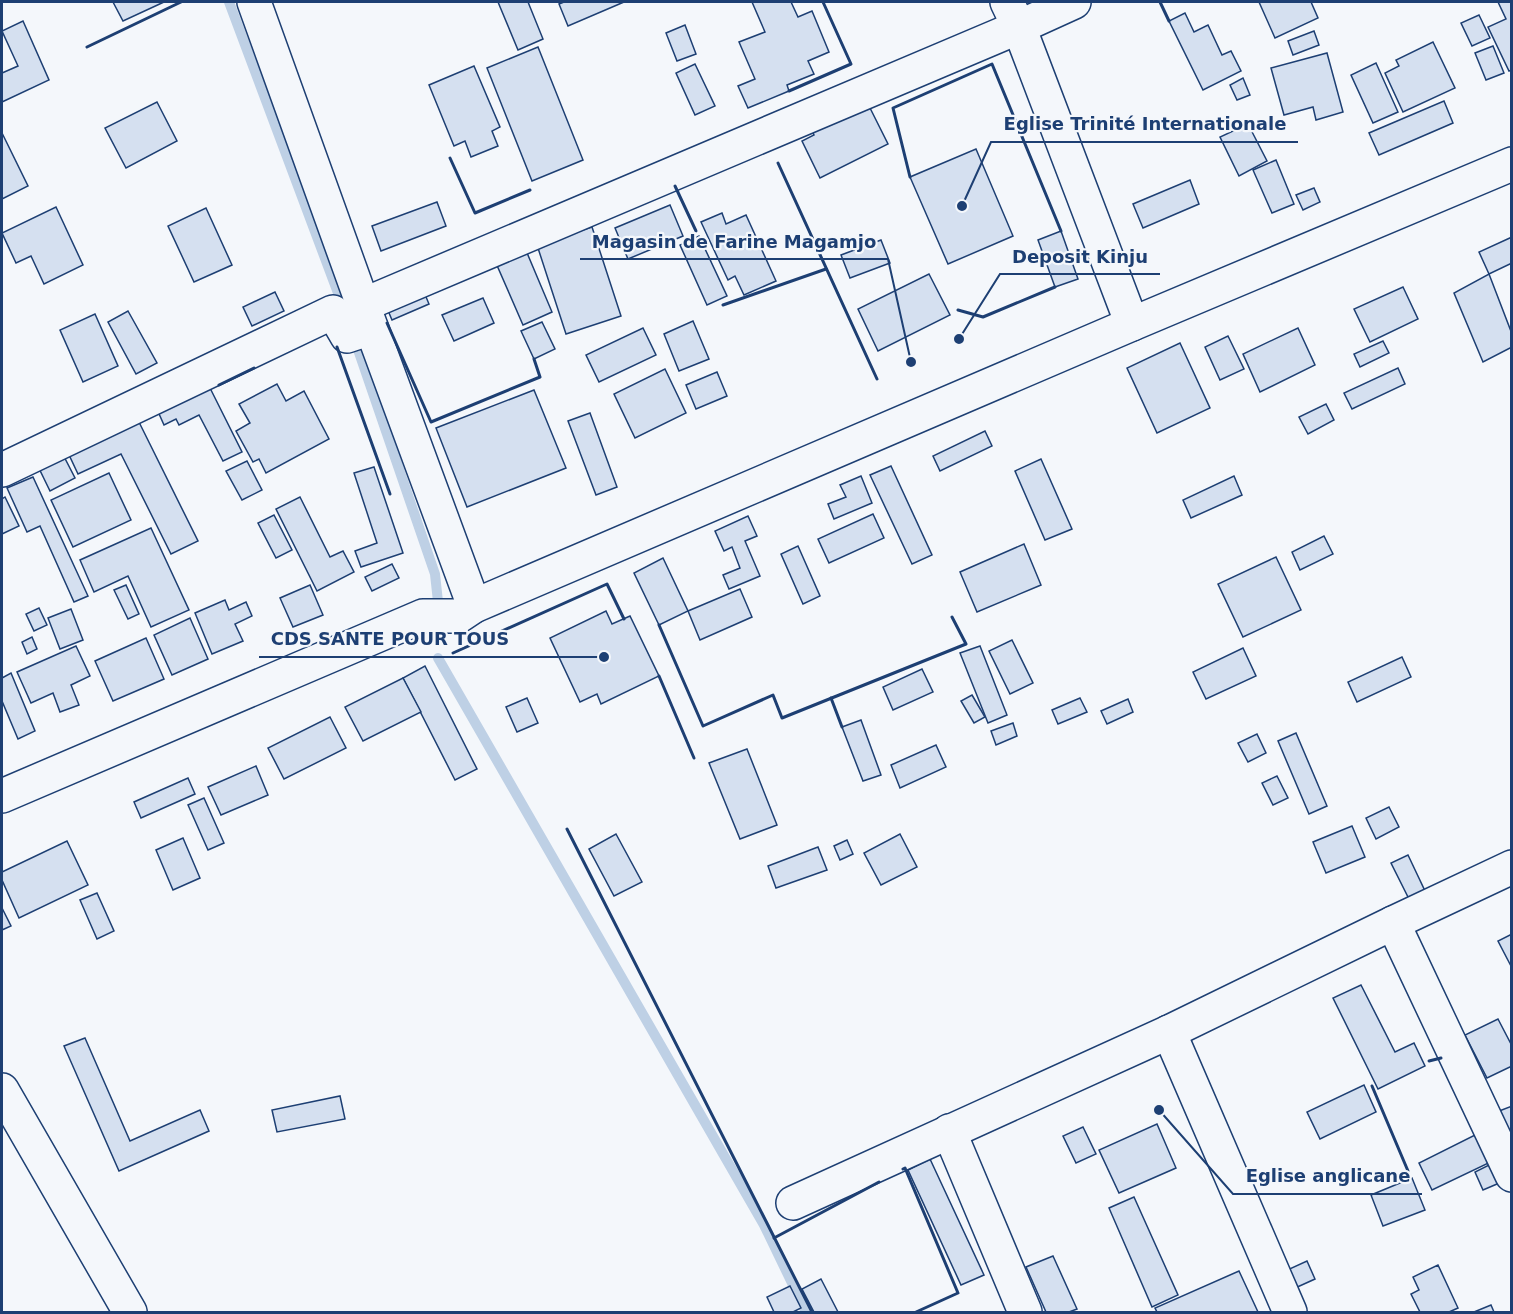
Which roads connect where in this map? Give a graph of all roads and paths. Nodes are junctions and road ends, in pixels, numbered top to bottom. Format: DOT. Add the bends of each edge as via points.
graph roads {
  1 [pos="254,2"];
  2 [pos="1074,2"];
  3 [pos="1013,14"];
  4 [pos="1512,164"];
  5 [pos="360,323"];
  6 [pos="1132,324"];
  7 [pos="2,470"];
  8 [pos="474,606"];
  9 [pos="2,796"];
  10 [pos="1512,867"];
  11 [pos="1393,923"];
  12 [pos="1169,1032"];
  13 [pos="2,1090"];
  14 [pos="950,1131"];
  15 [pos="1512,1175"];
  16 [pos="794,1203"];
  17 [pos="130,1312"];
  18 [pos="1025,1312"];
  19 [pos="1290,1312"];
  1 -- 5 [label="street"];
  2 -- 3 [label="street"];
  3 -- 5 [label="street"];
  3 -- 6 [label="street"];
  4 -- 6 [label="street"];
  5 -- 7 [label="street" via="333,312"];
  5 -- 8 [label="street"];
  6 -- 8 [label="street"];
  8 -- 9 [label="street" via="459,616 423,616"];
  10 -- 11 [label="street"];
  11 -- 12 [label="street"];
  11 -- 15 [label="street"];
  12 -- 14 [label="street"];
  12 -- 19 [label="street"];
  13 -- 17 [label="street"];
  14 -- 16 [label="street"];
  14 -- 18 [label="street"];
}
